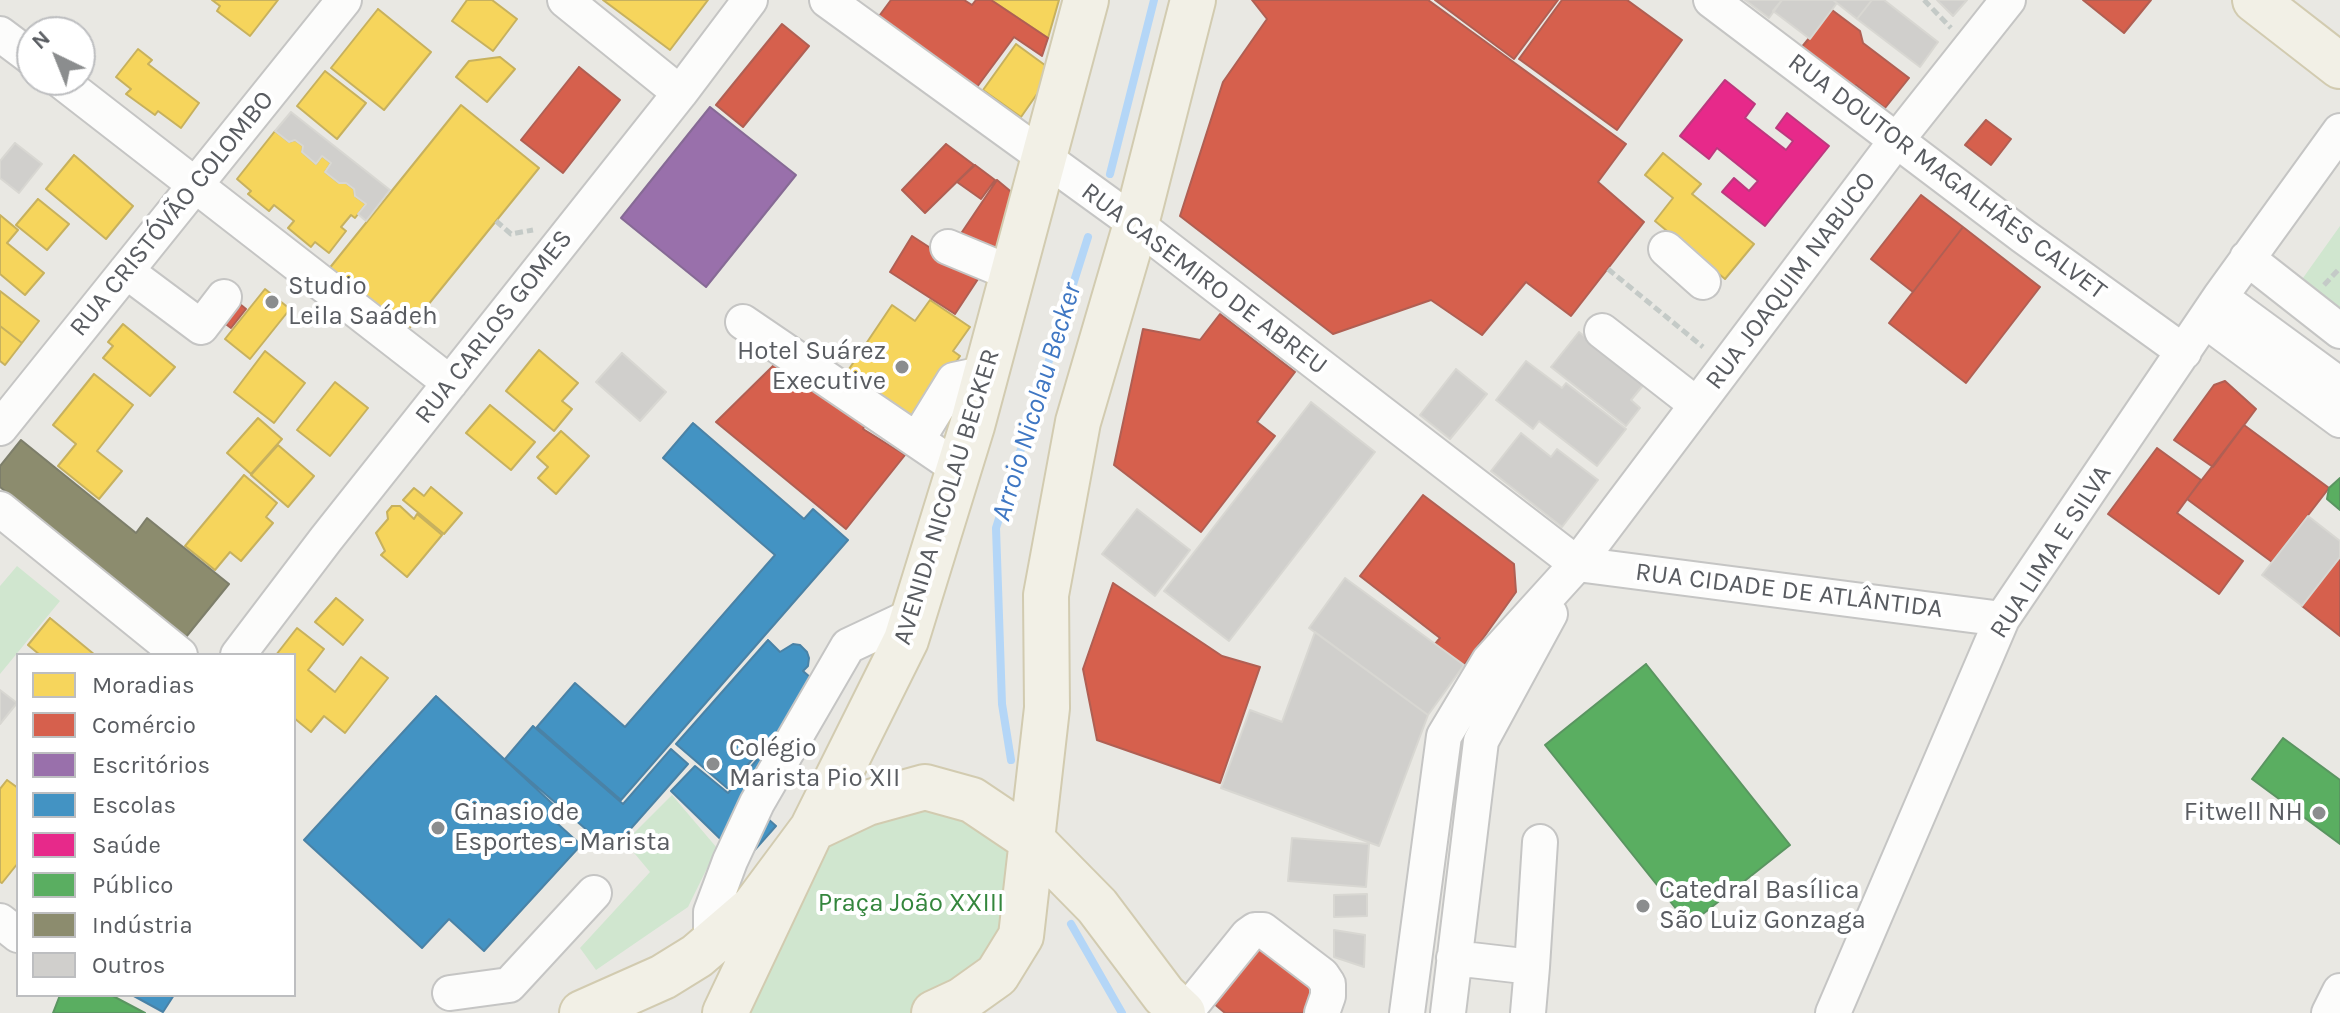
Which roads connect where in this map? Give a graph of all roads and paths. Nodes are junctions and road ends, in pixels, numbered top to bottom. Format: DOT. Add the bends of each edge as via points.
graph roads {
  1 [pos="344,0"];
  2 [pos="565,0"];
  3 [pos="750,0"];
  4 [pos="827,0"];
  5 [pos="1086,0"];
  6 [pos="1193,0"];
  7 [pos="1711,0"];
  8 [pos="2008,0"];
  9 [pos="2255,0"];
  10 [pos="2340,66"];
  11 [pos="680,93"];
  12 [pos="81,96"];
  13 [pos="2340,131"];
  14 [pos="1896,141"];
  15 [pos="1044,160"];
  16 [pos="196,185"];
  17 [pos="1136,224"];
  18 [pos="948,247"];
  19 [pos="1666,249"];
  20 [pos="2247,258"];
  21 [pos="2340,268"];
  22 [pos="1608,269"];
  23 [pos="126,271"];
  24 [pos="1013,274"];
  25 [pos="1703,282"];
  26 [pos="2320,290"];
  27 [pos="224,297"];
  28 [pos="2213,309"];
  29 [pos="743,322"];
  30 [pos="1602,331"];
  31 [pos="2340,331"];
  32 [pos="2184,352"];
  33 [pos="1726,365"];
  34 [pos="987,373"];
  35 [pos="450,383"];
  36 [pos="2340,385"];
  37 [pos="1697,405"];
  38 [pos="2340,420"];
  39 [pos="0,428"];
  40 [pos="917,440"];
  41 [pos="959,469"];
  42 [pos="0,509"];
  43 [pos="1577,564"];
  44 [pos="914,615"];
  45 [pos="2002,619"];
  46 [pos="178,653"];
  47 [pos="240,653"];
  48 [pos="812,829"];
  49 [pos="1033,841"];
  50 [pos="1540,842"];
  51 [pos="594,893"];
  52 [pos="0,921"];
  53 [pos="16,933"];
  54 [pos="711,943"];
  55 [pos="1454,958"];
  56 [pos="1532,967"];
  57 [pos="2340,991"];
  58 [pos="450,993"];
  59 [pos="582,1013"];
  60 [pos="725,1013"];
  61 [pos="934,1013"];
  62 [pos="1184,1013"];
  63 [pos="1322,1013"];
  64 [pos="1407,1013"];
  65 [pos="1448,1013"];
  66 [pos="1528,1013"];
  67 [pos="1833,1013"];
  68 [pos="2329,1013"];
  1 -- 16 [label="street, RUA CRISTÓVÃO COLOMBO"];
  2 -- 11 [label="street"];
  3 -- 11 [label="street, RUA CARLOS GOMES"];
  4 -- 15 [label="street, RUA CASEMIRO DE ABREU"];
  5 -- 15 [label="main road, AVENIDA NICOLAU BECKER"];
  6 -- 17 [label="main road"];
  7 -- 14 [label="street, RUA DOUTOR MAGALHÃES CALVET"];
  8 -- 14 [label="street, RUA JOAQUIM NABUCO"];
  9 -- 10 [label="main road"];
  11 -- 35 [label="street, RUA CARLOS GOMES"];
  12 -- 16 [label="street"];
  13 -- 20 [label="street, RUA LIMA E SILVA"];
  14 -- 32 [label="street, RUA DOUTOR MAGALHÃES CALVET"];
  14 -- 33 [label="street, RUA JOAQUIM NABUCO"];
  15 -- 17 [label="street, RUA CASEMIRO DE ABREU"];
  15 -- 24 [label="main road, AVENIDA NICOLAU BECKER"];
  16 -- 23 [label="street, RUA CRISTÓVÃO COLOMBO"];
  16 -- 35 [label="street"];
  17 -- 43 [label="street, RUA CASEMIRO DE ABREU"];
  17 -- 49 [label="main road" via="1078,422 1046,595 1047,708"];
  18 -- 24 [label="street"];
  19 -- 25 [label="street"];
  20 -- 28 [label="street, RUA LIMA E SILVA"];
  20 -- 31 [label="street"];
  21 -- 26 [label="path"];
  22 -- 33 [label="path"];
  23 -- 27 [label="street" via="201,327"];
  23 -- 39 [label="street, RUA CRISTÓVÃO COLOMBO"];
  24 -- 34 [label="main road, AVENIDA NICOLAU BECKER"];
  28 -- 32 [label="street, RUA LIMA E SILVA"];
  28 -- 36 [label="street"];
  28 -- 38 [label="street"];
  29 -- 40 [label="street"];
  30 -- 37 [label="street"];
  32 -- 45 [label="street, RUA LIMA E SILVA"];
  33 -- 37 [label="street, RUA JOAQUIM NABUCO"];
  34 -- 40 [label="street" via="954,380"];
  34 -- 41 [label="main road, AVENIDA NICOLAU BECKER"];
  35 -- 47 [label="street, RUA CARLOS GOMES"];
  37 -- 43 [label="street, RUA JOAQUIM NABUCO"];
  40 -- 41 [label="street"];
  41 -- 44 [label="main road, AVENIDA NICOLAU BECKER"];
  42 -- 46 [label="street"];
  43 -- 45 [label="street, RUA CIDADE DE ATLÂNTIDA"];
  43 -- 55 [label="street, RUA JOAQUIM NABUCO" via="1481,741"];
  43 -- 64 [label="street, RUA JOAQUIM NABUCO" via="1489,661 1444,736"];
  44 -- 48 [label="main road, AVENIDA NICOLAU BECKER"];
  44 -- 54 [label="street" via="848,646 757,803 730,861 711,912"];
  45 -- 67 [label="street, RUA LIMA E SILVA"];
  48 -- 49 [label="main road" via="867,803 925,787 972,800"];
  48 -- 54 [label="main road" via="754,907"];
  48 -- 60 [label="main road, AVENIDA NICOLAU BECKER"];
  49 -- 61 [label="main road" via="1021,936 997,975"];
  49 -- 62 [label="main road" via="1097,906 1164,995"];
  50 -- 56 [label="street"];
  51 -- 58 [label="street" via="509,985"];
  52 -- 53 [label="street"];
  54 -- 59 [label="main road" via="663,977"];
  55 -- 56 [label="street"];
  55 -- 65 [label="street, RUA JOAQUIM NABUCO"];
  56 -- 66 [label="street"];
  57 -- 68 [label="street"];
  62 -- 63 [label="street" via="1248,935 1263,930 1322,975 1328,996"];
}
